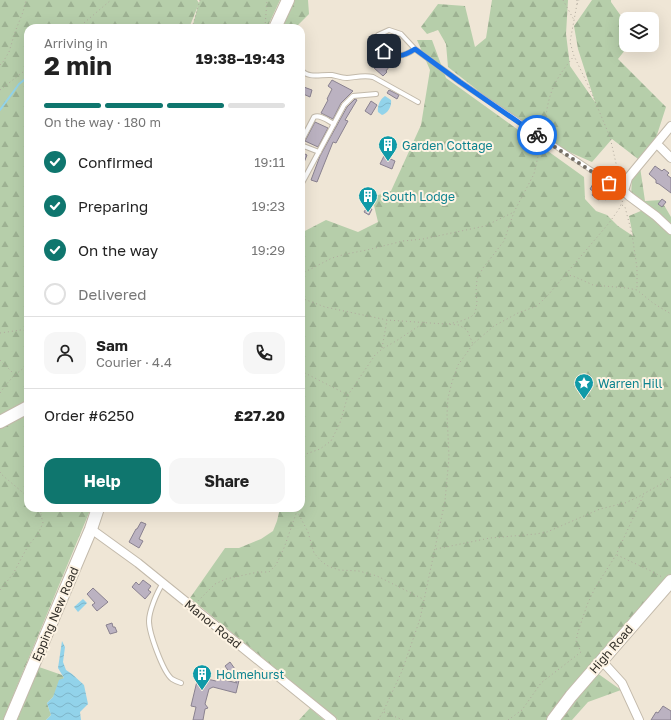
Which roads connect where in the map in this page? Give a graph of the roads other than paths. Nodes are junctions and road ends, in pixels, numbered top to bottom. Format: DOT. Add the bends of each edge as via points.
graph roads {
  1 [pos="288,0"];
  2 [pos="279,24"];
  3 [pos="415,49"];
  4 [pos="305,74"];
  5 [pos="376,94"];
  6 [pos="418,102"];
  7 [pos="334,124"];
  8 [pos="671,126"];
  9 [pos="305,135"];
  10 [pos="657,144"];
  11 [pos="305,145"];
  12 [pos="319,152"];
  13 [pos="671,158"];
  14 [pos="600,176"];
  15 [pos="305,178"];
  16 [pos="623,192"];
  17 [pos="671,230"];
  18 [pos="24,409"];
  19 [pos="0,422"];
  20 [pos="97,512"];
  21 [pos="91,529"];
  22 [pos="667,579"];
  23 [pos="163,584"];
  24 [pos="601,660"];
  25 [pos="181,683"];
  26 [pos="10,720"];
  27 [pos="332,720"];
  28 [pos="553,720"];
  29 [pos="639,720"];
  1 -- 2 [label="main road"];
  3 -- 3 [label="lane" via="396,56 384,51 377,44 378,35 388,30 401,34"];
  3 -- 14 [label="lane"];
  4 -- 6 [label="lane" via="346,78 365,76"];
  5 -- 7 [label="lane" via="353,96 344,105"];
  7 -- 9 [label="lane" via="316,116"];
  7 -- 12 [label="lane"];
  8 -- 10 [label="street"];
  10 -- 13 [label="street"];
  10 -- 16 [label="street" via="628,178"];
  11 -- 12 [label="lane"];
  12 -- 15 [label="lane"];
  14 -- 16 [label="street"];
  16 -- 17 [label="street"];
  18 -- 19 [label="main road"];
  20 -- 21 [label="main road, Epping New Road"];
  21 -- 23 [label="street, Manor Road"];
  21 -- 26 [label="main road, Epping New Road"];
  22 -- 24 [label="main road, High Road"];
  23 -- 25 [label="lane" via="151,610 149,622 157,652 165,669 171,678"];
  23 -- 27 [label="street, Manor Road"];
  24 -- 28 [label="main road, High Road"];
  24 -- 29 [label="street" via="622,683"];
}
